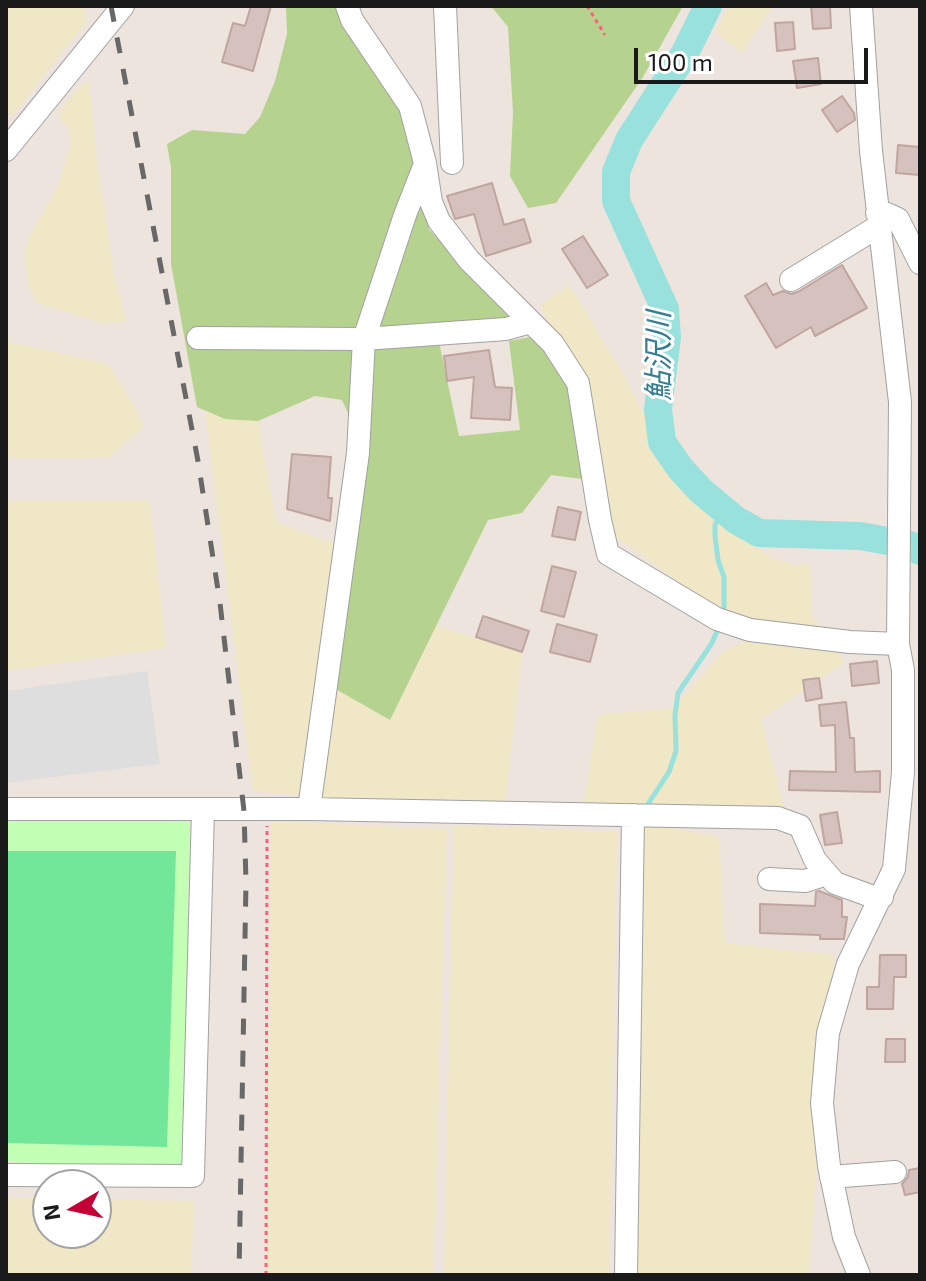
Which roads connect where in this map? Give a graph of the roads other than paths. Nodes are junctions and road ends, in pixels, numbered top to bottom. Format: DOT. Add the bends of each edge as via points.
graph roads {
  1 [pos="123,6"];
  2 [pos="347,6"];
  3 [pos="445,6"];
  4 [pos="861,6"];
  5 [pos="6,150"];
  6 [pos="425,163"];
  7 [pos="452,163"];
  8 [pos="878,220"];
  9 [pos="920,263"];
  10 [pos="791,280"];
  11 [pos="531,322"];
  12 [pos="198,338"];
  13 [pos="364,339"];
  14 [pos="911,460"];
  15 [pos="898,644"];
  16 [pos="6,809"];
  17 [pos="309,809"];
  18 [pos="203,810"];
  19 [pos="633,815"];
  20 [pos="827,874"];
  21 [pos="769,879"];
  22 [pos="882,897"];
  23 [pos="895,1172"];
  24 [pos="6,1175"];
  25 [pos="831,1177"];
  26 [pos="626,1275"];
  27 [pos="859,1275"];
  1 -- 5 [label="street"];
  2 -- 6 [label="street" via="410,106"];
  3 -- 7 [label="street"];
  4 -- 8 [label="street"];
  6 -- 11 [label="street" via="439,221 469,260"];
  6 -- 13 [label="street"];
  8 -- 9 [label="street" via="887,214 898,219"];
  8 -- 10 [label="street"];
  8 -- 14 [label="street"];
  11 -- 13 [label="street" via="506,329"];
  11 -- 15 [label="street" via="578,383 608,554 717,619 750,630"];
  12 -- 13 [label="street"];
  13 -- 17 [label="street" via="358,453"];
  14 -- 15 [label="street" via="901,519"];
  15 -- 22 [label="street" via="903,772 894,869"];
  16 -- 18 [label="street"];
  17 -- 18 [label="street"];
  17 -- 19 [label="street"];
  18 -- 24 [label="street" via="193,1176"];
  19 -- 20 [label="street" via="778,818 800,826"];
  19 -- 26 [label="street"];
  20 -- 21 [label="street" via="805,881"];
  20 -- 22 [label="street" via="835,883"];
  22 -- 25 [label="street" via="848,964 828,1033 822,1103"];
  23 -- 25 [label="street"];
  25 -- 27 [label="street"];
}
